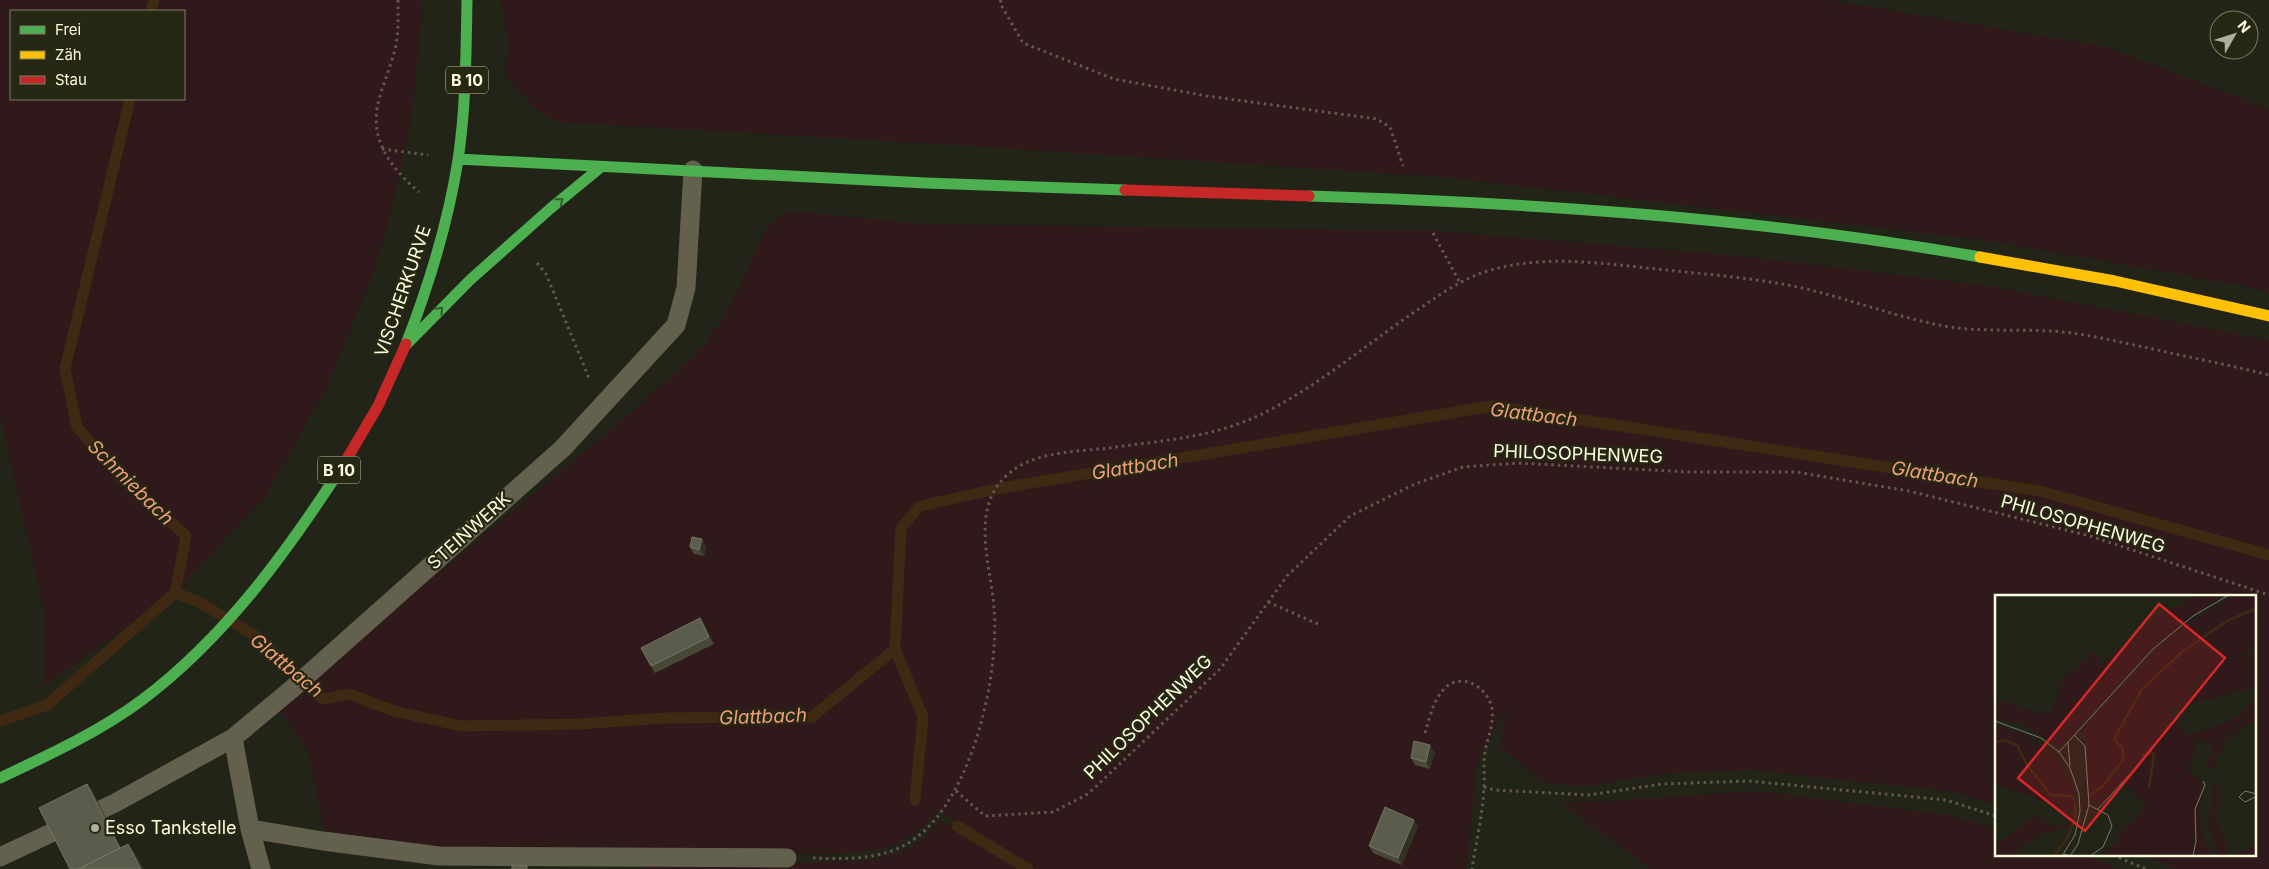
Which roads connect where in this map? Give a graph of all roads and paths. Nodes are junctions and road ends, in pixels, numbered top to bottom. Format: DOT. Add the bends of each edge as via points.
graph roads {
  1 [pos="398,0"];
  2 [pos="467,0"];
  3 [pos="1001,0"];
  4 [pos="458,159"];
  5 [pos="601,167"];
  6 [pos="693,170"];
  7 [pos="1415,199"];
  8 [pos="518,238"];
  9 [pos="1460,283"];
  10 [pos="2269,316"];
  11 [pos="406,345"];
  12 [pos="2269,375"];
  13 [pos="599,407"];
  14 [pos="2269,594"];
  15 [pos="1268,602"];
  16 [pos="1318,624"];
  17 [pos="1425,733"];
  18 [pos="233,738"];
  19 [pos="0,778"];
  20 [pos="1484,787"];
  21 [pos="956,791"];
  22 [pos="1995,816"];
  23 [pos="250,829"];
  24 [pos="0,856"];
  25 [pos="2115,856"];
  26 [pos="787,858"];
  27 [pos="261,869"];
  28 [pos="1472,869"];
  29 [pos="2146,869"];
  1 -- 4 [label="path" via="395,50 375,122 381,148"];
  2 -- 4 [label="main road, VISCHERKURVE / B 10" via="467,79"];
  3 -- 7 [label="path" via="1024,43 1114,78 1207,96 1377,119 1390,127"];
  4 -- 5 [label="main road"];
  4 -- 11 [label="main road, VISCHERKURVE / B 10" via="449,210"];
  5 -- 6 [label="main road"];
  8 -- 5 [label="main road, one-way"];
  6 -- 7 [label="main road" via="926,183"];
  6 -- 13 [label="lane, STEINWERK" via="686,288 676,325"];
  7 -- 9 [label="path"];
  7 -- 10 [label="main road" via="1651,214 1880,240 2115,281"];
  11 -- 8 [label="main road, one-way" via="470,280"];
  8 -- 13 [label="path" via="546,274"];
  9 -- 12 [label="path" via="1503,267 1561,260 1745,278 1802,288 1944,326 2063,332"];
  9 -- 21 [label="path" via="1292,397 1251,420 1186,437 1037,458 1001,480 992,492 986,510 985,543 995,610 993,662 982,716"];
  11 -- 19 [label="main road, VISCHERKURVE / B 10" via="364,431 314,509 258,587 190,661 158,688 79,739"];
  13 -- 18 [label="lane, STEINWERK" via="563,448"];
  14 -- 15 [label="path, PHILOSOPHENWEG" via="2090,536 1909,491 1796,472 1690,472 1518,463 1463,467 1415,484 1350,516 1287,576"];
  15 -- 16 [label="path"];
  15 -- 21 [label="path, PHILOSOPHENWEG" via="1220,669 1088,794 1053,812 984,816"];
  17 -- 20 [label="path" via="1436,699 1447,686 1460,680 1475,683 1484,692 1492,709 1485,752"];
  18 -- 23 [label="lane"];
  18 -- 24 [label="lane, STEINWERK" via="115,803"];
  20 -- 22 [label="path" via="1589,795 1662,784 1749,780 1946,800"];
  20 -- 28 [label="path"];
  21 -- 26 [label="path" via="939,815 906,845 872,856"];
  23 -- 26 [label="lane" via="439,856"];
  23 -- 27 [label="lane"];
  25 -- 29 [label="path"];
}
